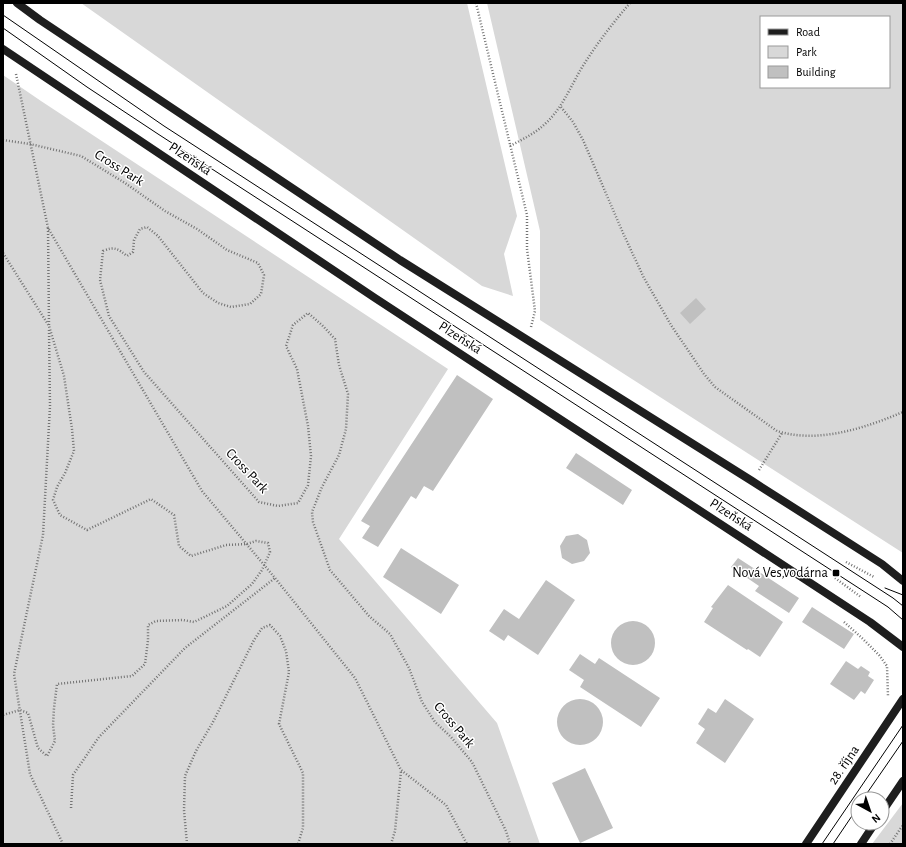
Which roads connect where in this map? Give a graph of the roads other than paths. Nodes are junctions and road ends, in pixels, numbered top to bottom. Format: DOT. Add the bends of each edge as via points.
graph roads {
  1 [pos="17,3"];
  2 [pos="3,49"];
  3 [pos="903,581"];
  4 [pos="903,647"];
  5 [pos="903,699"];
  6 [pos="903,781"];
  7 [pos="890,800"];
  8 [pos="869,831"];
  9 [pos="806,844"];
  10 [pos="860,844"];
  1 -- 3 [label="main road" via="400,260 752,481 882,564"];
  2 -- 4 [label="main road, Plzeňská" via="375,298 870,622"];
  5 -- 9 [label="main road, 28. října"];
  6 -- 7 [label="main road"];
  8 -- 10 [label="main road"];
}
